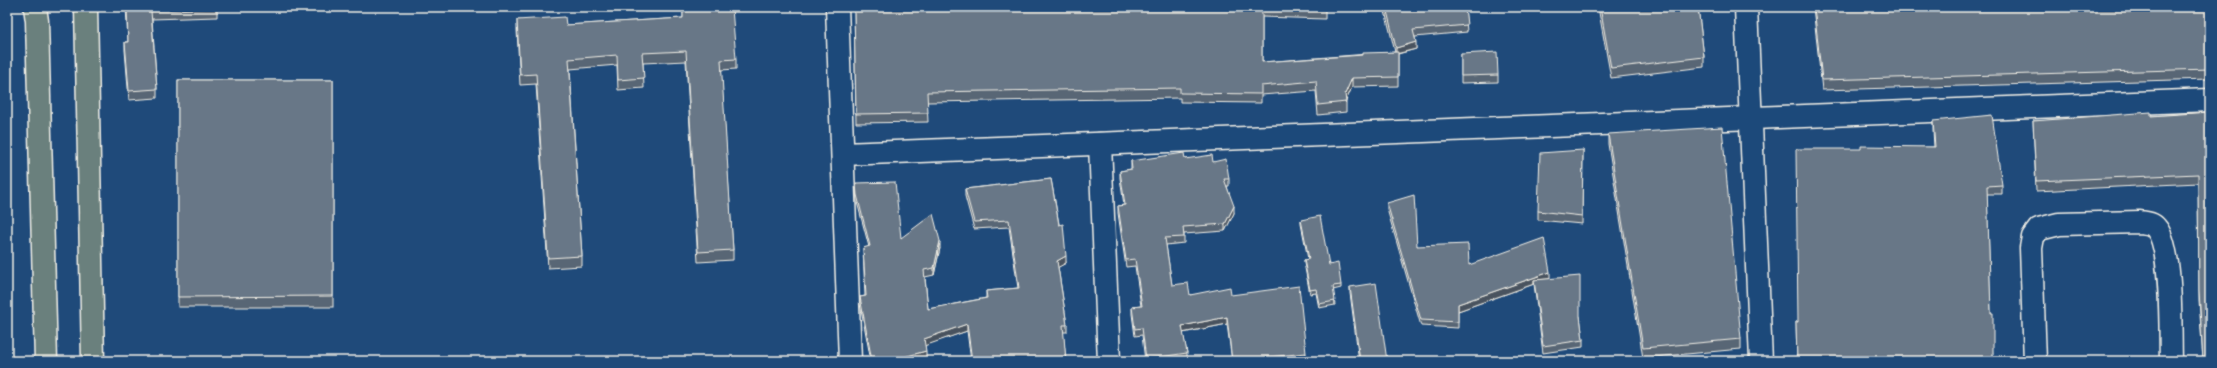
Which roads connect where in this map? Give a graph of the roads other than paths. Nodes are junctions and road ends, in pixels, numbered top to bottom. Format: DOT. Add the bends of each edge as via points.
graph roads {
  1 [pos="837,7"];
  2 [pos="1746,7"];
  3 [pos="87,9"];
  4 [pos="34,12"];
  5 [pos="2210,100"];
  6 [pos="1751,119"];
  7 [pos="1100,144"];
  8 [pos="843,154"];
  9 [pos="46,361"];
  10 [pos="93,361"];
  11 [pos="850,361"];
  12 [pos="1109,361"];
  13 [pos="1761,361"];
  14 [pos="2035,361"];
  15 [pos="2171,361"];
  1 -- 8 [label="street"];
  2 -- 6 [label="street"];
  3 -- 10 [label="main road"];
  4 -- 9 [label="main road"];
  5 -- 6 [label="street"];
  6 -- 7 [label="street"];
  6 -- 13 [label="street"];
  7 -- 8 [label="street"];
  7 -- 12 [label="street"];
  8 -- 11 [label="street"];
  14 -- 15 [label="street" via="2031,248 2033,237 2039,229 2046,226 2140,222 2156,227 2167,254"];
}
